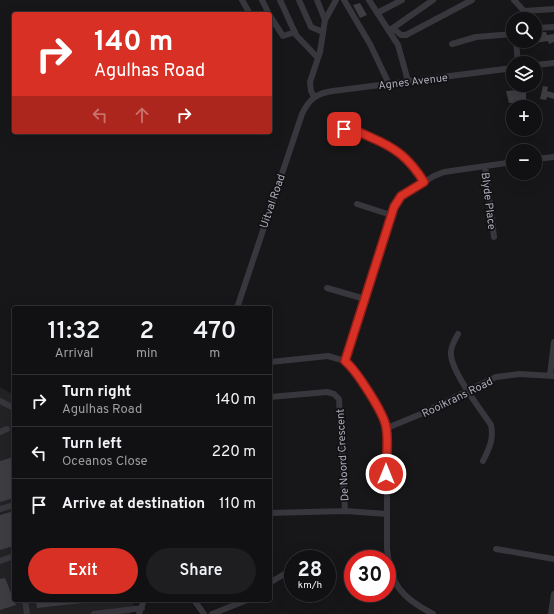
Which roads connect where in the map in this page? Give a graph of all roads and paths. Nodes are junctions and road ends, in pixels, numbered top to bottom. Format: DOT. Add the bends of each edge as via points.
graph roads {
  1 [pos="242,0"];
  2 [pos="262,0"];
  3 [pos="280,0"];
  4 [pos="299,0"];
  5 [pos="317,0"];
  6 [pos="336,0"];
  7 [pos="344,0"];
  8 [pos="368,0"];
  9 [pos="402,0"];
  10 [pos="433,0"];
  11 [pos="472,0"];
  12 [pos="514,0"];
  13 [pos="554,9"];
  14 [pos="524,11"];
  15 [pos="249,12"];
  16 [pos="268,12"];
  17 [pos="377,12"];
  18 [pos="272,18"];
  19 [pos="325,20"];
  20 [pos="554,27"];
  21 [pos="542,28"];
  22 [pos="391,29"];
  23 [pos="295,32"];
  24 [pos="323,32"];
  25 [pos="506,35"];
  26 [pos="452,44"];
  27 [pos="318,58"];
  28 [pos="554,63"];
  29 [pos="542,64"];
  30 [pos="506,69"];
  31 [pos="408,81"];
  32 [pos="389,84"];
  33 [pos="314,97"];
  34 [pos="339,130"];
  35 [pos="554,157"];
  36 [pos="542,158"];
  37 [pos="506,163"];
  38 [pos="485,166"];
  39 [pos="424,182"];
  40 [pos="357,204"];
  41 [pos="391,215"];
  42 [pos="494,237"];
  43 [pos="327,288"];
  44 [pos="365,299"];
  45 [pos="238,306"];
  46 [pos="458,334"];
  47 [pos="554,342"];
  48 [pos="345,361"];
  49 [pos="272,362"];
  50 [pos="552,376"];
  51 [pos="467,390"];
  52 [pos="272,397"];
  53 [pos="0,401"];
  54 [pos="12,407"];
  55 [pos="387,428"];
  56 [pos="7,429"];
  57 [pos="0,432"];
  58 [pos="483,461"];
  59 [pos="12,506"];
  60 [pos="0,509"];
  61 [pos="345,511"];
  62 [pos="272,513"];
  63 [pos="387,514"];
  64 [pos="496,549"];
  65 [pos="12,557"];
  66 [pos="554,559"];
  67 [pos="0,561"];
  68 [pos="284,574"];
  69 [pos="272,581"];
  70 [pos="554,594"];
  71 [pos="25,602"];
  72 [pos="195,602"];
  73 [pos="244,602"];
  74 [pos="141,611"];
  75 [pos="228,612"];
  76 [pos="552,612"];
  77 [pos="27,614"];
  78 [pos="94,614"];
  79 [pos="204,614"];
  80 [pos="212,614"];
  81 [pos="433,614"];
  1 -- 15 [label="street"];
  2 -- 16 [label="street"];
  3 -- 23 [label="street"];
  4 -- 24 [label="street" via="311,27"];
  5 -- 19 [label="street"];
  6 -- 19 [label="street"];
  7 -- 32 [label="street" via="370,44"];
  8 -- 17 [label="street"];
  9 -- 17 [label="street"];
  10 -- 22 [label="street"];
  11 -- 22 [label="street" via="406,35"];
  12 -- 14 [label="street"];
  13 -- 14 [label="street"];
  17 -- 22 [label="street"];
  18 -- 23 [label="street" via="283,36"];
  19 -- 24 [label="street"];
  20 -- 21 [label="street"];
  22 -- 31 [label="street"];
  23 -- 27 [label="street"];
  24 -- 27 [label="street"];
  25 -- 26 [label="street" via="476,37"];
  27 -- 33 [label="street" via="310,87"];
  28 -- 29 [label="street"];
  30 -- 31 [label="street, Agnes Avenue"];
  31 -- 32 [label="street, Agnes Avenue"];
  32 -- 33 [label="street, Agnes Avenue" via="324,92"];
  33 -- 45 [label="street, Uitval Road" via="302,114"];
  34 -- 39 [label="street" via="357,131 395,148 411,162"];
  35 -- 36 [label="street"];
  37 -- 38 [label="street"];
  38 -- 39 [label="street" via="444,172"];
  38 -- 42 [label="street, Blyde Place"];
  39 -- 41 [label="street" via="401,196"];
  40 -- 41 [label="street"];
  41 -- 44 [label="street"];
  43 -- 44 [label="street"];
  44 -- 48 [label="street"];
  46 -- 51 [label="street" via="451,348 451,360"];
  47 -- 50 [label="street"];
  48 -- 49 [label="street" via="328,356"];
  48 -- 55 [label="street" via="359,377"];
  50 -- 51 [label="street, Rooikrans Road" via="503,376"];
  51 -- 55 [label="street, Rooikrans Road"];
  51 -- 58 [label="street" via="491,425 493,437"];
  52 -- 61 [label="street, De Noord Crescent" via="327,392 339,399"];
  53 -- 54 [label="street"];
  55 -- 63 [label="street"];
  56 -- 57 [label="street"];
  59 -- 60 [label="street"];
  61 -- 62 [label="street, De Noord Crescent"];
  61 -- 63 [label="street, De Noord Crescent"];
  63 -- 81 [label="street" via="388,556 395,582 408,599"];
  64 -- 66 [label="street"];
  65 -- 67 [label="street"];
  68 -- 69 [label="street"];
  70 -- 76 [label="street"];
  71 -- 77 [label="street"];
  72 -- 79 [label="street"];
  73 -- 75 [label="street"];
  74 -- 78 [label="street"];
  75 -- 80 [label="street"];
}
